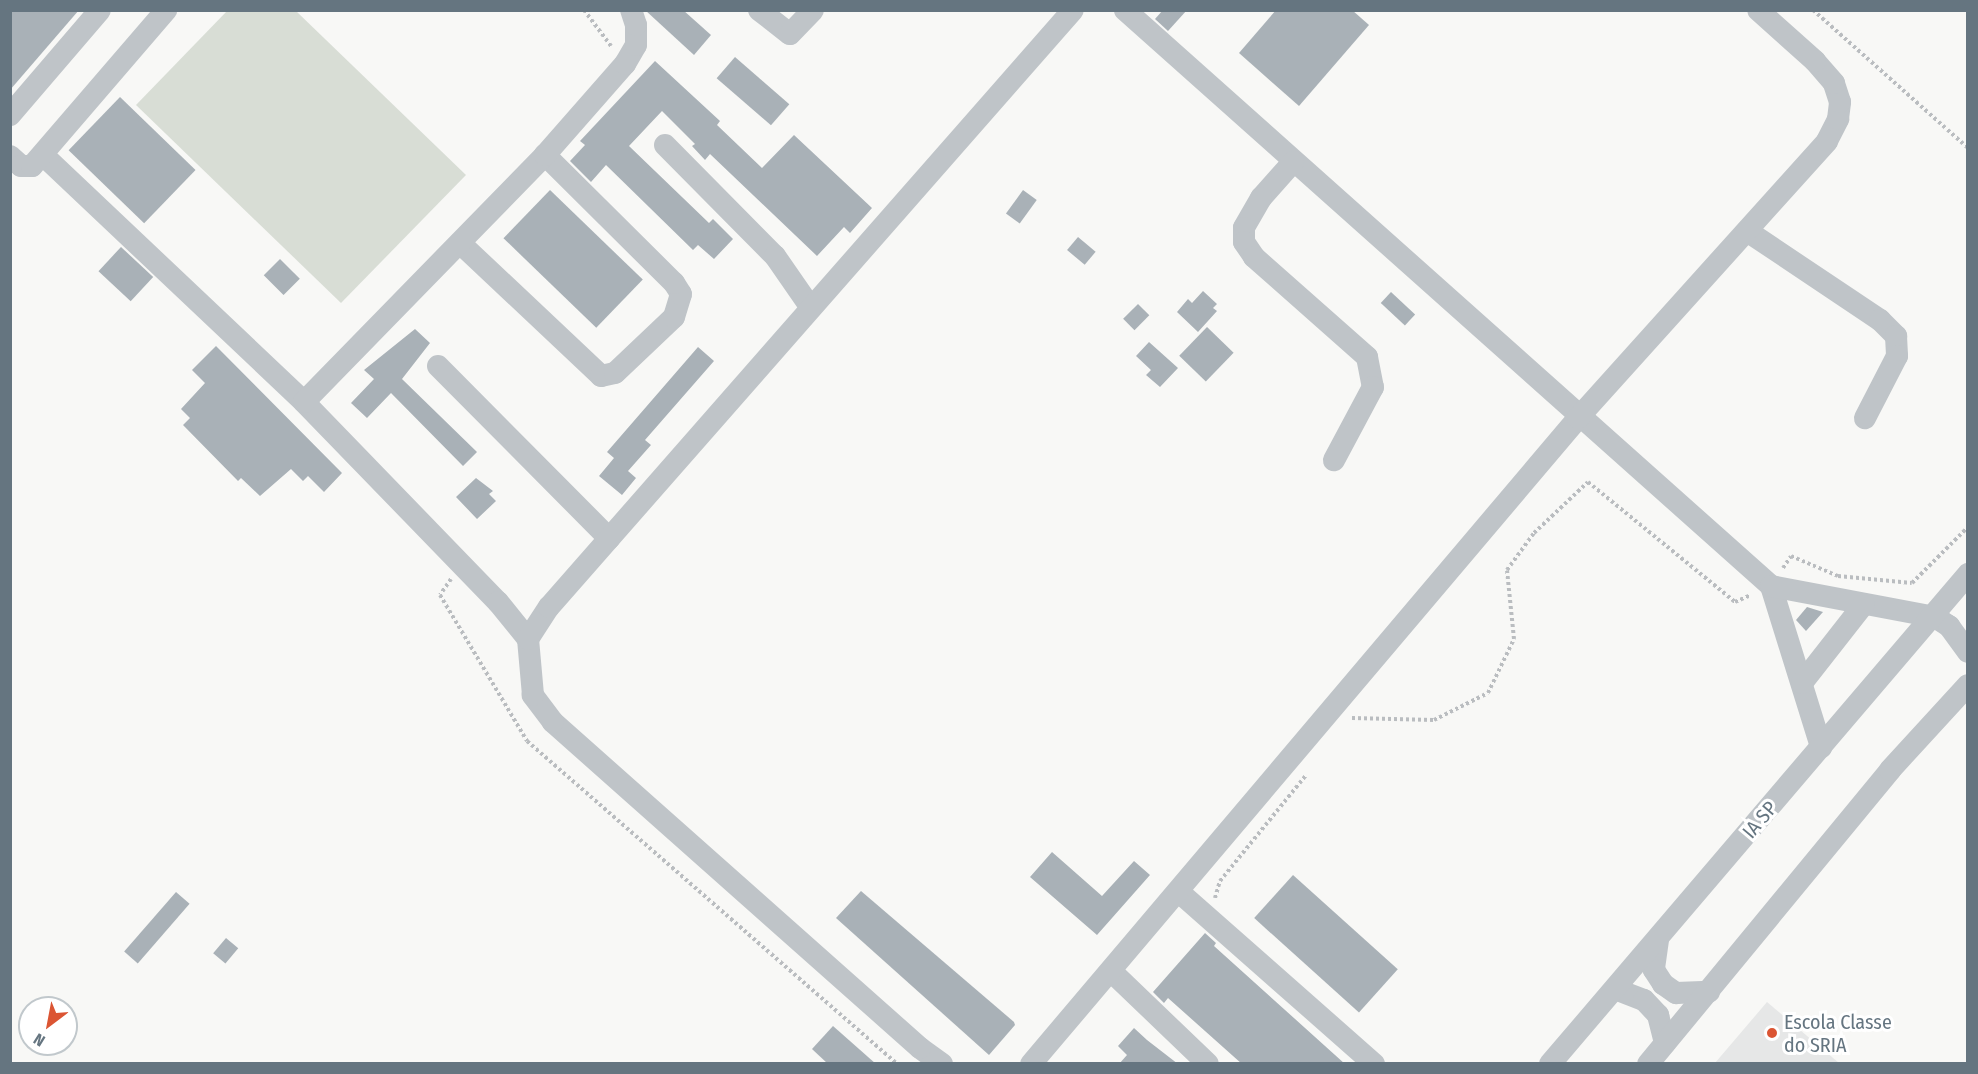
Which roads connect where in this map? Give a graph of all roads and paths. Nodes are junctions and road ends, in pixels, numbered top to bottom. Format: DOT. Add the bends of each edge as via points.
graph roads {
  1 [pos="100,10"];
  2 [pos="166,10"];
  3 [pos="584,10"];
  4 [pos="631,10"];
  5 [pos="759,10"];
  6 [pos="813,10"];
  7 [pos="1073,10"];
  8 [pos="1125,10"];
  9 [pos="1758,10"];
  10 [pos="1813,10"];
  11 [pos="617,53"];
  12 [pos="10,115"];
  13 [pos="665,145"];
  14 [pos="1968,148"];
  15 [pos="43,155"];
  16 [pos="544,155"];
  17 [pos="10,156"];
  18 [pos="1293,162"];
  19 [pos="1747,231"];
  20 [pos="460,243"];
  21 [pos="811,308"];
  22 [pos="438,366"];
  23 [pos="304,402"];
  24 [pos="1578,418"];
  25 [pos="1865,418"];
  26 [pos="1334,460"];
  27 [pos="1968,527"];
  28 [pos="609,538"];
  29 [pos="460,564"];
  30 [pos="1968,574"];
  31 [pos="1771,586"];
  32 [pos="1864,604"];
  33 [pos="1935,617"];
  34 [pos="528,639"];
  35 [pos="1968,652"];
  36 [pos="1802,683"];
  37 [pos="1968,685"];
  38 [pos="1345,726"];
  39 [pos="1821,747"];
  40 [pos="1308,772"];
  41 [pos="1179,892"];
  42 [pos="1209,918"];
  43 [pos="1658,940"];
  44 [pos="1111,971"];
  45 [pos="1615,989"];
  46 [pos="1709,992"];
  47 [pos="1665,1043"];
  48 [pos="897,1064"];
  49 [pos="942,1064"];
  50 [pos="1031,1064"];
  51 [pos="1208,1064"];
  52 [pos="1374,1064"];
  53 [pos="1550,1064"];
  54 [pos="1648,1064"];
  1 -- 12 [label="street"];
  2 -- 15 [label="street"];
  3 -- 11 [label="path"];
  4 -- 16 [label="street" via="636,45 625,64"];
  5 -- 6 [label="street" via="790,34"];
  7 -- 21 [label="street"];
  8 -- 18 [label="street"];
  9 -- 19 [label="street" via="1815,61 1834,83 1840,102 1838,119 1827,141"];
  10 -- 14 [label="path"];
  13 -- 21 [label="street" via="775,256"];
  15 -- 17 [label="street" via="26,168"];
  15 -- 23 [label="street"];
  16 -- 20 [label="street"];
  16 -- 20 [label="street" via="674,283 681,294 674,316 615,373 601,376"];
  18 -- 24 [label="street"];
  18 -- 26 [label="street" via="1261,198 1244,228 1244,242 1254,257 1367,357 1373,387"];
  19 -- 24 [label="street"];
  19 -- 25 [label="street" via="1880,320 1896,336 1897,356"];
  20 -- 23 [label="street"];
  21 -- 28 [label="street"];
  22 -- 28 [label="street"];
  23 -- 29 [label="street"];
  24 -- 31 [label="street"];
  24 -- 41 [label="street"];
  27 -- 31 [label="path" via="1912,583 1838,576 1791,556"];
  28 -- 34 [label="street" via="549,607"];
  29 -- 34 [label="street"];
  29 -- 48 [label="path" via="440,596 527,741"];
  30 -- 33 [label="street, IA SP"];
  31 -- 32 [label="street"];
  31 -- 36 [label="street"];
  31 -- 38 [label="path" via="1735,602 1588,482 1534,533 1507,570 1514,639 1488,693 1434,720 1352,717"];
  32 -- 33 [label="street"];
  32 -- 36 [label="street"];
  33 -- 35 [label="street" via="1949,626"];
  33 -- 39 [label="street, IA SP"];
  34 -- 49 [label="street" via="533,695 553,722"];
  36 -- 39 [label="street"];
  37 -- 46 [label="street" via="1890,770"];
  39 -- 43 [label="street, IA SP"];
  40 -- 42 [label="path" via="1220,881"];
  41 -- 42 [label="street"];
  41 -- 44 [label="street"];
  42 -- 52 [label="street"];
  43 -- 45 [label="street, IA SP"];
  43 -- 46 [label="street" via="1654,970 1664,984 1676,993"];
  44 -- 50 [label="street"];
  44 -- 51 [label="street"];
  45 -- 47 [label="street" via="1644,1000 1658,1015"];
  45 -- 53 [label="street, IA SP"];
  46 -- 47 [label="street"];
  47 -- 54 [label="street"];
}
